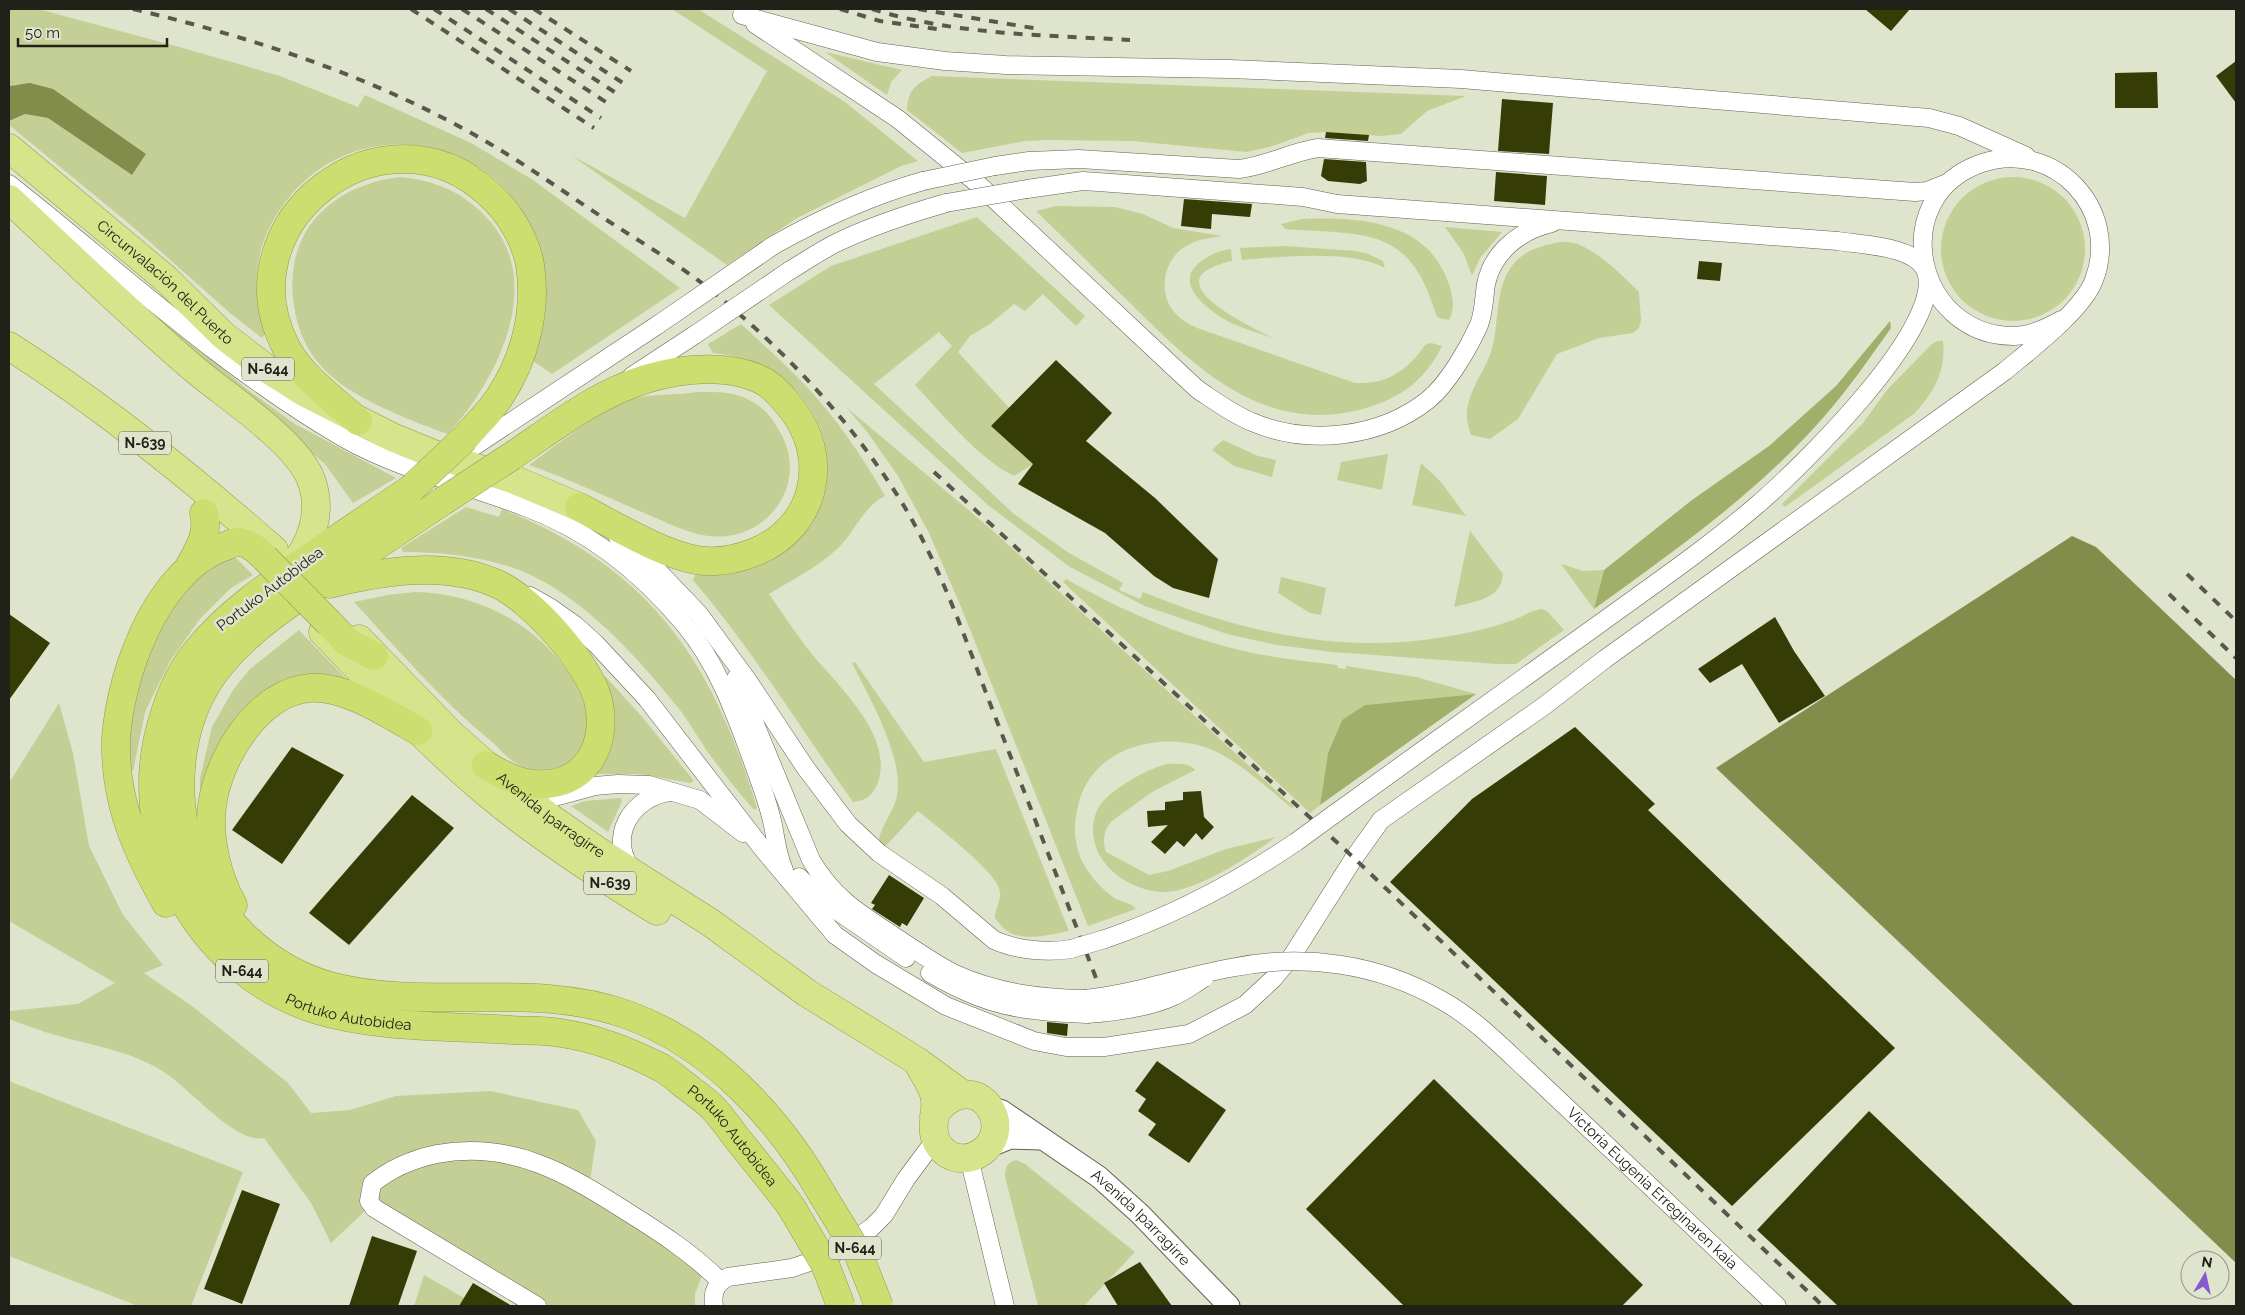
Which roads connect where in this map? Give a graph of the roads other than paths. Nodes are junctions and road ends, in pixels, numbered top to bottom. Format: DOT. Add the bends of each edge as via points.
graph roads {
  1 [pos="737,12"];
  2 [pos="9,148"];
  3 [pos="2039,162"];
  4 [pos="1950,182"];
  5 [pos="9,184"];
  6 [pos="9,199"];
  7 [pos="1560,221"];
  8 [pos="1926,272"];
  9 [pos="2061,320"];
  10 [pos="9,346"];
  11 [pos="9,366"];
  12 [pos="591,402"];
  13 [pos="358,420"];
  14 [pos="470,442"];
  15 [pos="579,507"];
  16 [pos="204,513"];
  17 [pos="238,542"];
  18 [pos="270,561"];
  19 [pos="187,570"];
  20 [pos="496,583"];
  21 [pos="312,588"];
  22 [pos="330,623"];
  23 [pos="714,633"];
  24 [pos="426,737"];
  25 [pos="486,766"];
  26 [pos="680,793"];
  27 [pos="532,803"];
  28 [pos="736,813"];
  29 [pos="762,848"];
  30 [pos="779,856"];
  31 [pos="787,877"];
  32 [pos="640,878"];
  33 [pos="277,962"];
  34 [pos="237,967"];
  35 [pos="807,992"];
  36 [pos="1086,1007"];
  37 [pos="917,1061"];
  38 [pos="962,1094"];
  39 [pos="990,1107"];
  40 [pos="935,1128"];
  41 [pos="1042,1139"];
  42 [pos="979,1153"];
  43 [pos="720,1281"];
  44 [pos="537,1306"];
  45 [pos="714,1306"];
  46 [pos="841,1306"];
  47 [pos="879,1306"];
  48 [pos="1005,1306"];
  49 [pos="1229,1306"];
  50 [pos="1777,1306"];
  1 -- 3 [label="street" via="877,52 945,61 1461,78 1929,118 1959,126"];
  1 -- 7 [label="street" via="898,119 977,183 1178,373 1234,414 1271,429 1311,435 1351,433 1390,422 1429,399 1446,379 1479,324 1487,282 1495,261 1515,239 1540,226"];
  2 -- 13 [label="highway, Circunvalación del Puerto / N-644" via="166,279 224,336 302,391"];
  3 -- 4 [label="street" via="1994,159 1970,167"];
  3 -- 9 [label="street" via="2061,172 2079,188 2092,209 2099,232 2100,256 2094,280 2077,306"];
  4 -- 8 [label="street" via="1928,214 1922,253"];
  4 -- 14 [label="street, bridge" via="1915,192 1318,148 1239,169 1079,160 1029,161 995,166 923,181 821,218 774,244 658,324"];
  5 -- 30 [label="street" via="203,341 324,426 407,467 554,519 607,550 629,568 686,626 713,666 738,719 771,816"];
  6 -- 18 [label="highway, N-644" via="193,368 285,444 304,465 314,488 315,522 307,546 299,559"];
  7 -- 8 [label="street" via="1838,241 1901,252 1912,256"];
  7 -- 12 [label="street, bridge" via="1337,204 1303,196 1084,181 946,203 892,219 834,244"];
  8 -- 9 [label="street" via="1936,294 1951,312 1972,326 1993,334 2040,331"];
  8 -- 23 [label="street, bridge" via="1924,301 1916,324 1895,357 1827,436 1758,505 1296,842 1240,879 1105,939 1071,949 1046,950 994,940 942,896 865,842 820,788"];
  9 -- 31 [label="street" via="2005,371 1544,706 1381,820 1292,956 1261,992 1244,1005 1189,1034 1122,1045 1059,1046 1034,1040 946,1006 835,935"];
  10 -- 18 [label="highway, N-639" via="191,478"];
  11 -- 16 [label="highway, N-639"];
  12 -- 15 [label="highway, Portuko Autobidea" via="665,374 714,370 751,376 775,390 805,426 813,452 814,477 804,510 786,533 760,550 721,561 696,561 672,554"];
  12 -- 21 [label="highway, Portuko Autobidea / N-644, bridge"];
  13 -- 14 [label="highway, Portuko Autobidea" via="310,379 287,350 274,314 274,263 292,219 325,184 361,166 389,159 414,159 459,172 483,188 509,217 522,240 529,262 531,310 521,354 499,399"];
  13 -- 15 [label="highway, Circunvalación del Puerto / N-644" via="431,453 516,480"];
  14 -- 18 [label="highway, Portuko Autobidea / N-644, bridge" via="411,489"];
  15 -- 23 [label="street" via="656,569"];
  16 -- 17 [label="highway, N-639"];
  16 -- 19 [label="highway" via="207,524 203,542"];
  17 -- 18 [label="highway" via="249,544"];
  17 -- 19 [label="highway" via="216,549"];
  18 -- 22 [label="highway, bridge"];
  18 -- 34 [label="highway, Portuko Autobidea / N-644" via="223,623 192,656 173,691 155,752 153,802 156,832 167,868 193,919"];
  19 -- 34 [label="highway" via="153,614 136,650 116,738 118,774 126,819 142,862 167,905 189,931"];
  20 -- 21 [label="highway" via="455,573 401,572 368,575"];
  20 -- 25 [label="highway" via="527,604 573,654 590,679 601,721 593,755 588,765 574,776 557,782 534,784 502,775"];
  20 -- 28 [label="street" via="551,608 596,644 647,698"];
  21 -- 33 [label="highway, Portuko Autobidea / N-644" via="269,618 219,667 194,713 181,767 183,827 206,888 240,934"];
  22 -- 24 [label="highway, N-639"];
  22 -- 25 [label="highway, Avenida Iparragirre / N-639" via="347,642 374,656"];
  23 -- 36 [label="street" via="752,715 811,860 839,898 928,958 968,979"];
  24 -- 27 [label="highway" via="509,798"];
  24 -- 33 [label="highway" via="360,700 335,691 312,688 293,690 280,696 243,733 225,763 212,806 215,855 231,902 243,923"];
  24 -- 35 [label="highway, N-639" via="488,794 565,853 710,941"];
  25 -- 27 [label="highway, Avenida Iparragirre / N-639"];
  26 -- 27 [label="street" via="649,785 618,784 595,786"];
  26 -- 29 [label="street" via="711,807"];
  26 -- 32 [label="street" via="664,793 649,798 629,817 623,834 623,850 627,862"];
  27 -- 32 [label="highway, Avenida Iparragirre / N-639"];
  28 -- 29 [label="street"];
  28 -- 30 [label="street"];
  29 -- 31 [label="street"];
  30 -- 31 [label="street"];
  30 -- 36 [label="street" via="823,901 848,920 947,983 1003,1006 1039,1012"];
  32 -- 35 [label="highway, Avenida Iparragirre / N-639" via="711,923"];
  33 -- 47 [label="highway, Portuko Autobidea / N-644, bridge" via="327,985 381,995 578,1002 628,1015 667,1034 705,1058 741,1088 778,1129 806,1165 858,1253"];
  34 -- 46 [label="highway, Portuko Autobidea / N-644, bridge" via="289,999 342,1016 373,1021 561,1033 614,1047 665,1069 711,1106 790,1205 824,1264"];
  35 -- 37 [label="highway, Avenida Iparragirre / N-639"];
  36 -- 50 [label="street, Victoria Eugenia Erreginaren kaia, bridge" via="1102,997 1263,962 1300,960 1337,964 1384,975 1418,988 1478,1026"];
  37 -- 38 [label="highway, Avenida Iparragirre"];
  37 -- 40 [label="highway" via="935,1098"];
  38 -- 39 [label="highway" via="977,1097"];
  38 -- 40 [label="highway" via="944,1102"];
  39 -- 41 [label="street, Avenida Iparragirre" via="1002,1111"];
  39 -- 42 [label="highway" via="995,1117 994,1138"];
  40 -- 42 [label="highway" via="941,1148 949,1154 959,1158"];
  40 -- 43 [label="street" via="884,1215 871,1228 833,1254 792,1268 736,1274"];
  41 -- 42 [label="street" via="1010,1138"];
  41 -- 49 [label="street, Avenida Iparragirre" via="1100,1177"];
  42 -- 48 [label="street"];
  43 -- 44 [label="street" via="704,1264 652,1227 554,1169 527,1159 500,1152 455,1151 408,1162 372,1184 369,1201 374,1208"];
  43 -- 45 [label="street" via="712,1298"];
}
